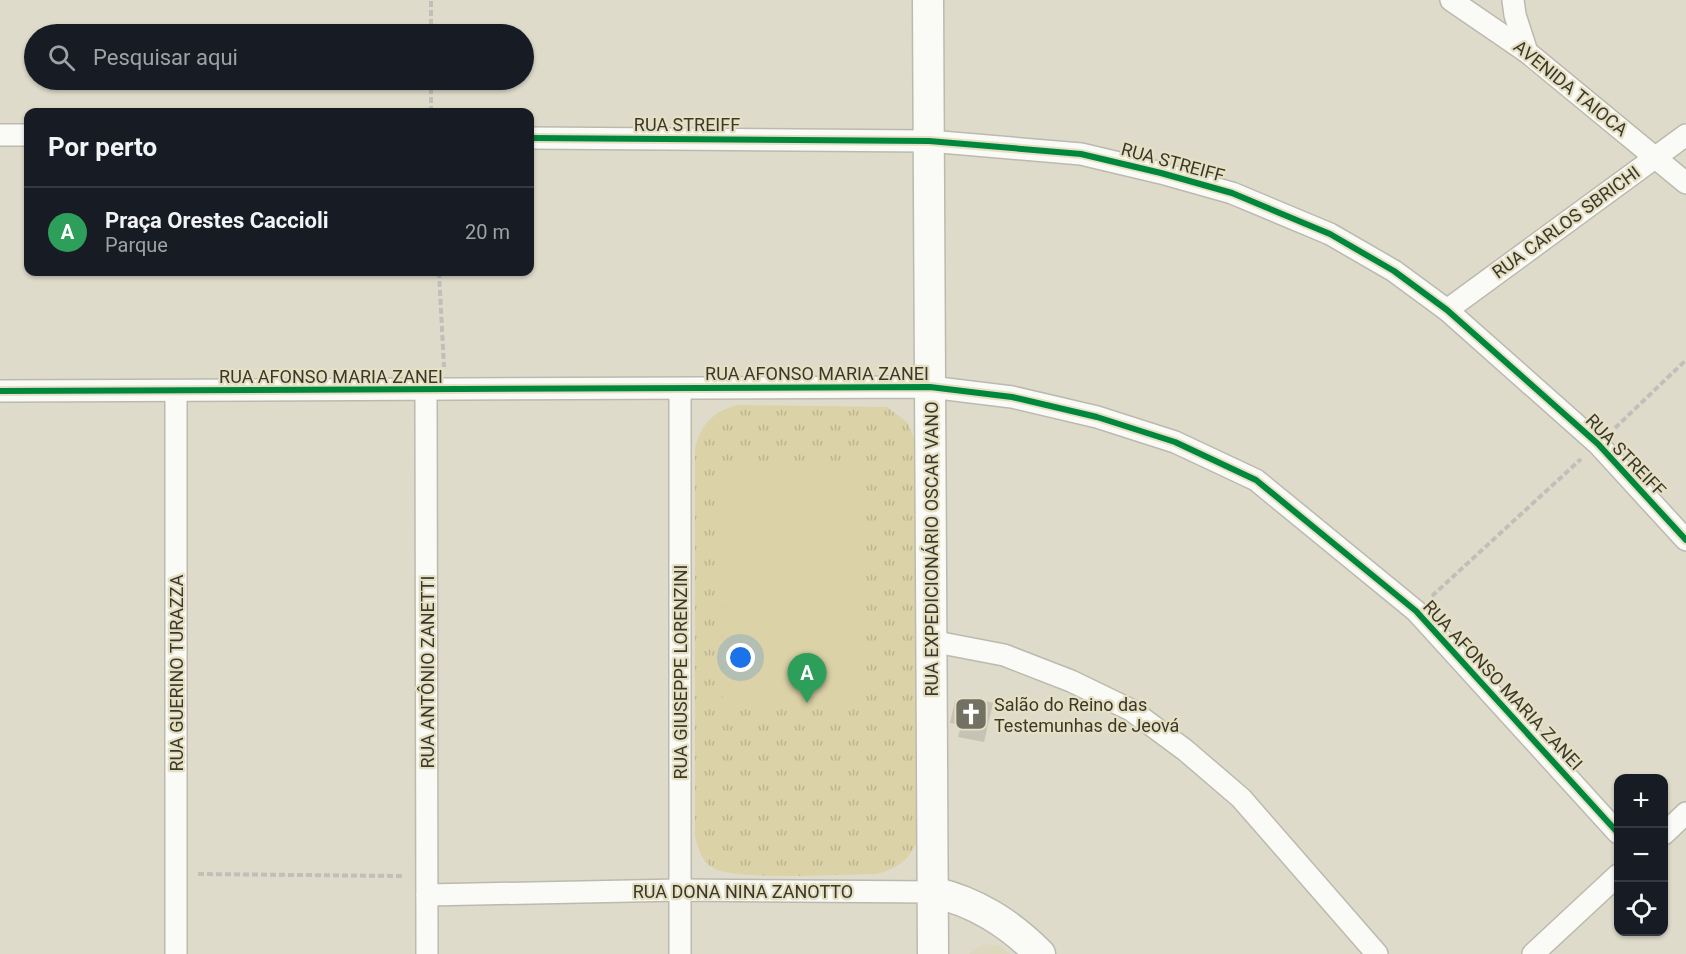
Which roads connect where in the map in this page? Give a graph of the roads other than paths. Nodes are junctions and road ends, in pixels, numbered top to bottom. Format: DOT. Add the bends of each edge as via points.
graph roads {
  1 [pos="928,0"];
  2 [pos="1451,0"];
  3 [pos="1513,0"];
  4 [pos="1527,52"];
  5 [pos="0,135"];
  6 [pos="24,135"];
  7 [pos="1686,135"];
  8 [pos="534,138"];
  9 [pos="929,141"];
  10 [pos="1656,156"];
  11 [pos="1686,183"];
  12 [pos="1447,310"];
  13 [pos="930,387"];
  14 [pos="681,389"];
  15 [pos="0,391"];
  16 [pos="436,391"];
  17 [pos="176,392"];
  18 [pos="1686,540"];
  19 [pos="931,640"];
  20 [pos="1686,813"];
  21 [pos="1614,829"];
  22 [pos="1668,830"];
  23 [pos="1614,879"];
  24 [pos="427,886"];
  25 [pos="680,890"];
  26 [pos="933,892"];
  27 [pos="176,954"];
  28 [pos="428,954"];
  29 [pos="680,954"];
  30 [pos="933,954"];
  31 [pos="1040,954"];
  32 [pos="1377,954"];
  33 [pos="1533,954"];
  1 -- 9 [label="main road, RUA EXPEDICIONÁRIO OSCAR VANO"];
  2 -- 4 [label="street, AVENIDA TAIOCA"];
  3 -- 4 [label="street"];
  4 -- 10 [label="street, AVENIDA TAIOCA"];
  5 -- 6 [label="street"];
  7 -- 10 [label="street, RUA CARLOS SBRICHI"];
  8 -- 9 [label="street, RUA STREIFF"];
  9 -- 12 [label="street, RUA STREIFF" via="1081,154 1232,193 1330,234 1394,271"];
  9 -- 13 [label="main road, RUA EXPEDICIONÁRIO OSCAR VANO"];
  10 -- 11 [label="street, AVENIDA TAIOCA"];
  10 -- 12 [label="street, RUA CARLOS SBRICHI"];
  12 -- 18 [label="street, RUA STREIFF" via="1598,444"];
  13 -- 14 [label="street, RUA AFONSO MARIA ZANEI"];
  13 -- 19 [label="main road, RUA EXPEDICIONÁRIO OSCAR VANO"];
  13 -- 21 [label="street, RUA AFONSO MARIA ZANEI" via="1012,397 1097,417 1175,442 1256,480 1416,611"];
  14 -- 16 [label="street, RUA AFONSO MARIA ZANEI"];
  14 -- 25 [label="street, RUA GIUSEPPE LORENZINI"];
  15 -- 17 [label="street, RUA AFONSO MARIA ZANEI"];
  16 -- 17 [label="street, RUA AFONSO MARIA ZANEI"];
  16 -- 24 [label="street, RUA ANTÔNIO ZANETTI"];
  17 -- 27 [label="street, RUA GUERINO TURAZZA"];
  19 -- 26 [label="main road, RUA EXPEDICIONÁRIO OSCAR VANO"];
  19 -- 32 [label="street" via="1004,655 1131,710 1241,798"];
  20 -- 22 [label="street"];
  23 -- 33 [label="street"];
  24 -- 25 [label="street, RUA DONA NINA ZANOTTO"];
  24 -- 28 [label="street, RUA ANTÔNIO ZANETTI"];
  25 -- 26 [label="street, RUA DONA NINA ZANOTTO"];
  25 -- 29 [label="street, RUA GIUSEPPE LORENZINI"];
  26 -- 30 [label="main road, RUA EXPEDICIONÁRIO OSCAR VANO"];
  26 -- 31 [label="main road, RUA DONA NINA ZANOTTO" via="959,898 994,915"];
}
